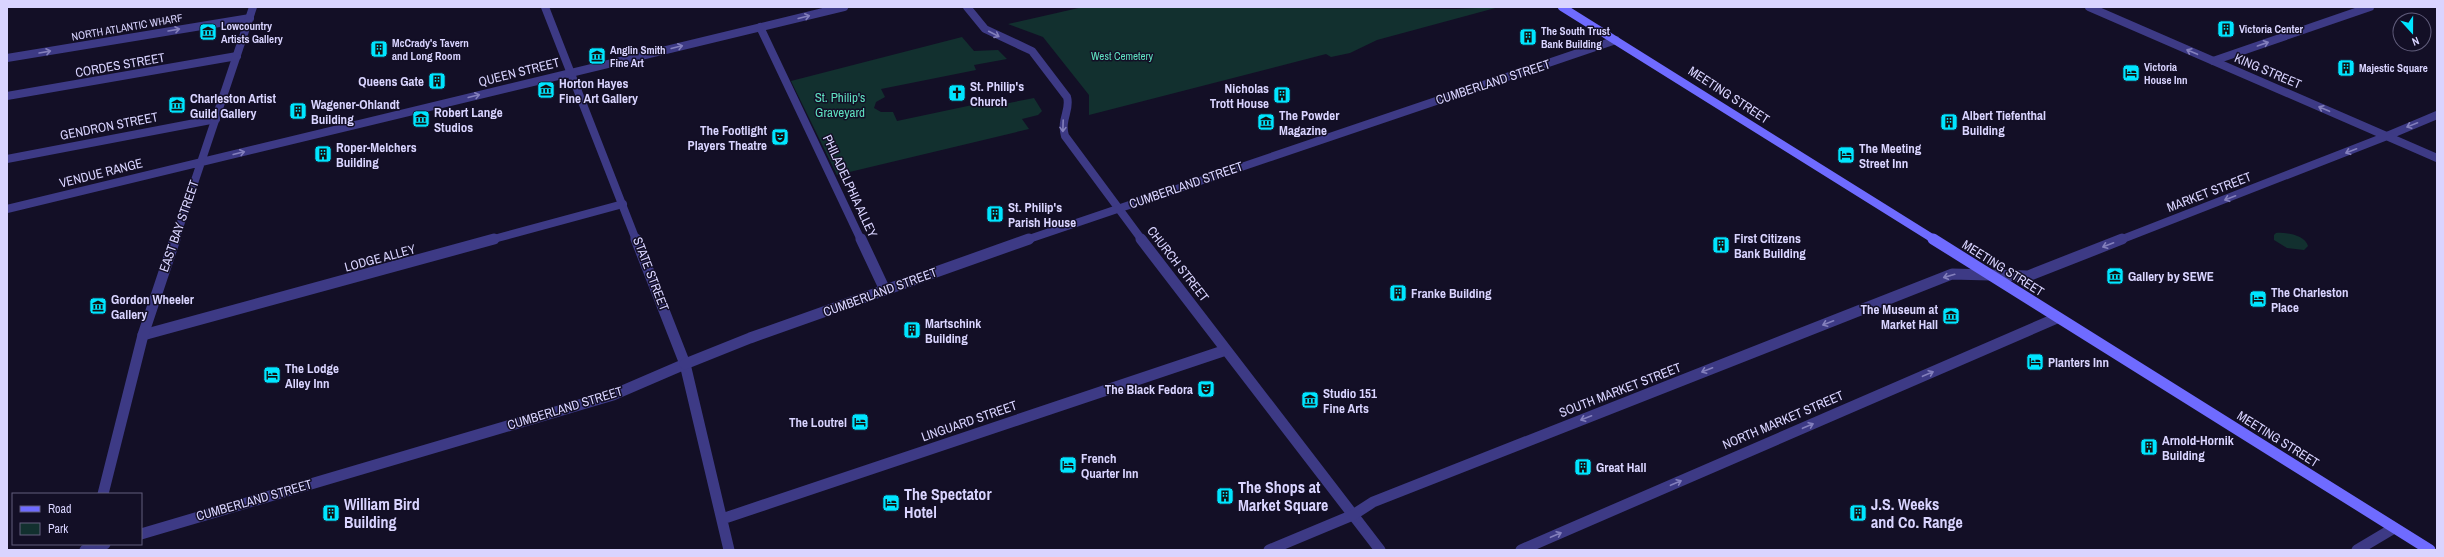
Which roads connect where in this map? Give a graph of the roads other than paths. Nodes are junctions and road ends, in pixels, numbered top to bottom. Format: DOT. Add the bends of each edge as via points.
graph roads {
  1 [pos="253,7"];
  2 [pos="545,7"];
  3 [pos="844,7"];
  4 [pos="967,7"];
  5 [pos="1562,7"];
  6 [pos="2089,7"];
  7 [pos="2370,7"];
  8 [pos="250,18"];
  9 [pos="760,27"];
  10 [pos="1616,40"];
  11 [pos="237,56"];
  12 [pos="7,58"];
  13 [pos="2213,61"];
  14 [pos="571,72"];
  15 [pos="7,96"];
  16 [pos="2437,114"];
  17 [pos="216,119"];
  18 [pos="2387,136"];
  19 [pos="2437,158"];
  20 [pos="7,159"];
  21 [pos="201,163"];
  22 [pos="623,204"];
  23 [pos="1117,208"];
  24 [pos="7,209"];
  25 [pos="1987,274"];
  26 [pos="885,290"];
  27 [pos="2057,318"];
  28 [pos="143,335"];
  29 [pos="1226,350"];
  30 [pos="685,364"];
  31 [pos="103,493"];
  32 [pos="1353,515"];
  33 [pos="722,519"];
  34 [pos="2394,528"];
  35 [pos="142,534"];
  36 [pos="101,545"];
  37 [pos="89,548"];
  38 [pos="729,550"];
  39 [pos="1269,550"];
  40 [pos="1380,550"];
  41 [pos="1520,550"];
  42 [pos="2356,550"];
  43 [pos="2430,550"];
  1 -- 8 [label="street, EAST BAY STREET"];
  2 -- 14 [label="street, STATE STREET"];
  9 -- 3 [label="street, QUEEN STREET, one-way"];
  4 -- 23 [label="street, CHURCH STREET, one-way" via="985,29 1026,47 1037,56 1067,97 1068,107 1062,125 1065,136"];
  5 -- 10 [label="main road, MEETING STREET"];
  13 -- 6 [label="street, KING STREET, one-way"];
  13 -- 7 [label="street, one-way"];
  8 -- 11 [label="street, EAST BAY STREET"];
  12 -- 8 [label="street, NORTH ATLANTIC WHARF, one-way"];
  14 -- 9 [label="street, QUEEN STREET, one-way"];
  9 -- 26 [label="street, PHILADELPHIA ALLEY"];
  10 -- 23 [label="street, CUMBERLAND STREET"];
  10 -- 25 [label="main road, MEETING STREET"];
  11 -- 15 [label="street, CORDES STREET"];
  11 -- 17 [label="street, EAST BAY STREET"];
  18 -- 13 [label="street, KING STREET, one-way"];
  21 -- 14 [label="street, QUEEN STREET, one-way"];
  14 -- 22 [label="street, STATE STREET"];
  16 -- 18 [label="street, MARKET STREET, one-way"];
  17 -- 20 [label="street, GENDRON STREET"];
  17 -- 21 [label="street, EAST BAY STREET"];
  18 -- 19 [label="street, KING STREET"];
  18 -- 25 [label="street, MARKET STREET, one-way" via="2028,276"];
  21 -- 24 [label="street, VENDUE RANGE"];
  21 -- 28 [label="street, EAST BAY STREET"];
  22 -- 28 [label="street, LODGE ALLEY"];
  22 -- 30 [label="street, STATE STREET"];
  23 -- 26 [label="street, CUMBERLAND STREET"];
  23 -- 29 [label="street, CHURCH STREET"];
  25 -- 27 [label="main road, MEETING STREET"];
  25 -- 32 [label="street, SOUTH MARKET STREET, one-way" via="1952,274 1373,502"];
  26 -- 30 [label="street, CUMBERLAND STREET" via="733,344"];
  27 -- 34 [label="main road, MEETING STREET"];
  41 -- 27 [label="street, NORTH MARKET STREET, one-way"];
  28 -- 31 [label="street, EAST BAY STREET"];
  29 -- 32 [label="street, CHURCH STREET"];
  29 -- 33 [label="street, LINGUARD STREET"];
  30 -- 33 [label="street, STATE STREET"];
  30 -- 35 [label="street, CUMBERLAND STREET" via="613,395"];
  32 -- 39 [label="street, SOUTH MARKET STREET"];
  32 -- 40 [label="street, CHURCH STREET"];
  33 -- 38 [label="street, STATE STREET"];
  34 -- 42 [label="street"];
  34 -- 43 [label="main road, MEETING STREET"];
  36 -- 37 [label="street"];
}
